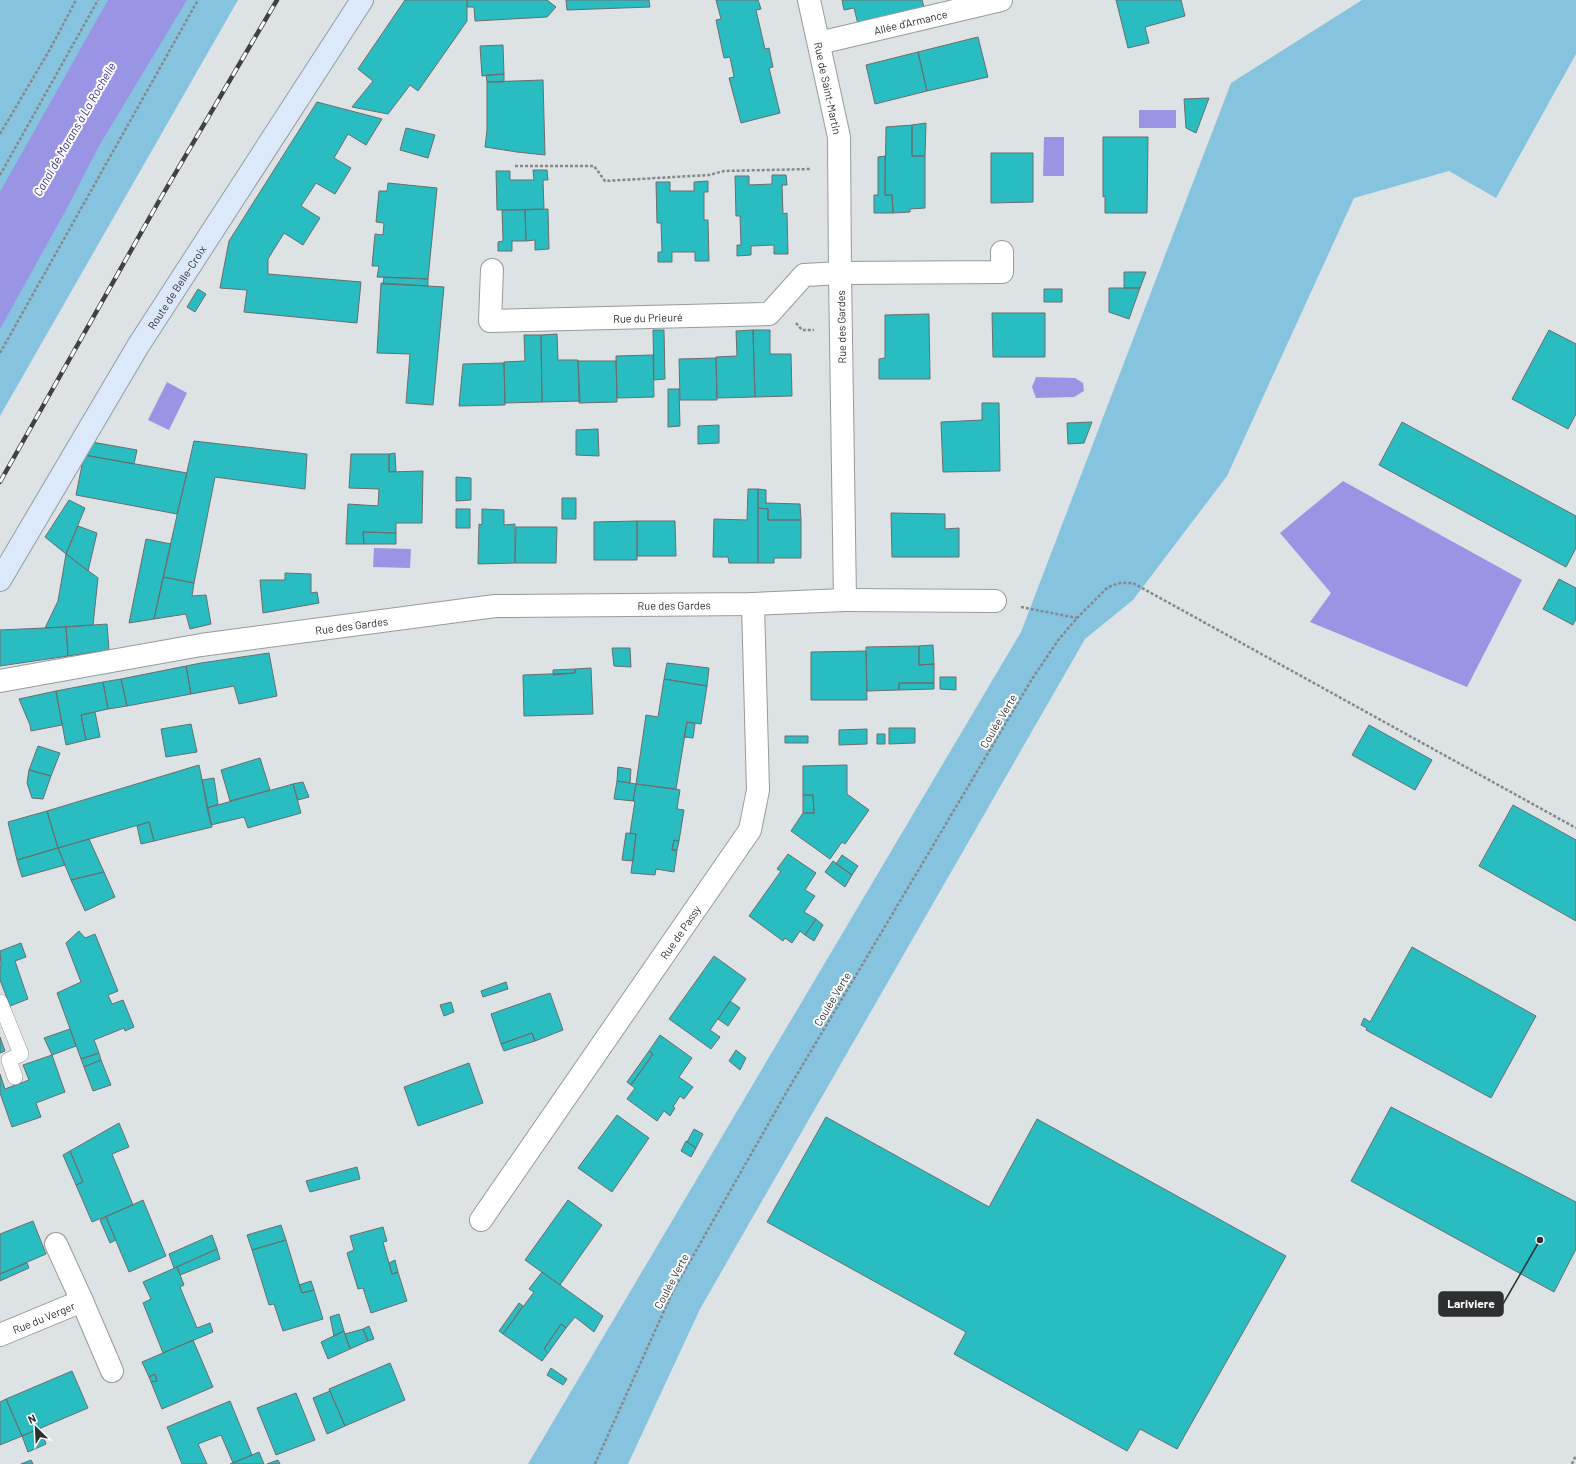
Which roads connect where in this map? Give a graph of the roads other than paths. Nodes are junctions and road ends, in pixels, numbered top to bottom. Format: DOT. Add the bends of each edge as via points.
graph roads {
  1 [pos="362,0"];
  2 [pos="809,0"];
  3 [pos="1001,0"];
  4 [pos="819,43"];
  5 [pos="1002,252"];
  6 [pos="492,270"];
  7 [pos="840,273"];
  8 [pos="0,580"];
  9 [pos="845,600"];
  10 [pos="995,601"];
  11 [pos="753,604"];
  12 [pos="0,681"];
  13 [pos="0,1002"];
  14 [pos="15,1078"];
  15 [pos="481,1220"];
  16 [pos="56,1244"];
  17 [pos="82,1300"];
  18 [pos="0,1335"];
  19 [pos="112,1370"];
  1 -- 8 [label="street, Route de Belle-Croix" via="138,346"];
  2 -- 4 [label="street, Rue de Saint-Martin"];
  3 -- 4 [label="street, Allée d'Armance"];
  4 -- 7 [label="street, Rue de Saint-Martin" via="839,137"];
  5 -- 7 [label="street" via="1002,272"];
  6 -- 7 [label="street, Rue du Prieuré" via="490,321 769,314 804,275"];
  7 -- 9 [label="street, Rue des Gardes"];
  9 -- 10 [label="street"];
  9 -- 11 [label="street, Rue des Gardes"];
  11 -- 12 [label="street, Rue des Gardes" via="495,606 201,645"];
  11 -- 15 [label="street, Rue de Passy" via="758,790 750,830"];
  13 -- 14 [label="lane" via="21,1054 9,1060"];
  16 -- 17 [label="street"];
  17 -- 18 [label="street, Rue du Verger"];
  17 -- 19 [label="street, Rue du Verger"];
}
